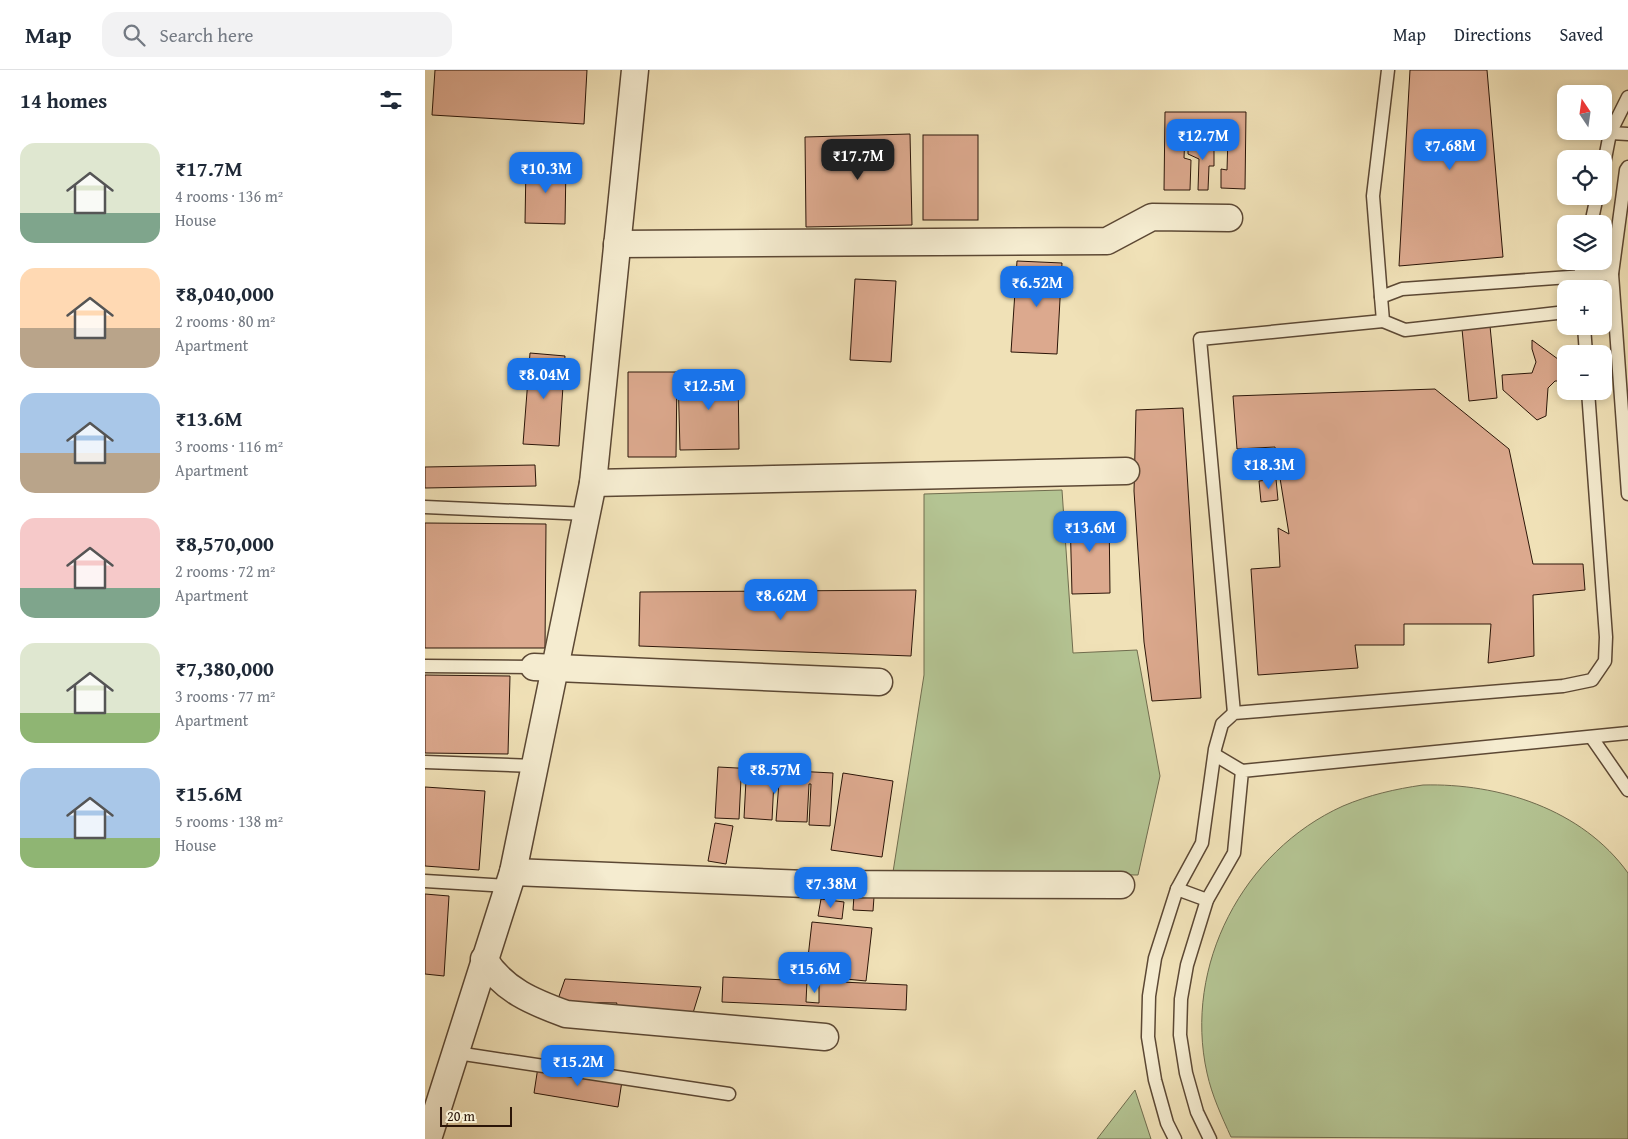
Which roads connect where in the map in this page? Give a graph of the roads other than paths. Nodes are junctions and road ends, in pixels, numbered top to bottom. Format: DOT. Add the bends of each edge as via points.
graph roads {
  1 [pos="635,70"];
  2 [pos="1388,70"];
  3 [pos="1628,96"];
  4 [pos="1613,129"];
  5 [pos="1613,133"];
  6 [pos="1628,134"];
  7 [pos="1628,167"];
  8 [pos="1229,218"];
  9 [pos="617,244"];
  10 [pos="1612,274"];
  11 [pos="1589,280"];
  12 [pos="1611,280"];
  13 [pos="1557,283"];
  14 [pos="1381,297"];
  15 [pos="1557,313"];
  16 [pos="1383,321"];
  17 [pos="1612,335"];
  18 [pos="1590,400"];
  19 [pos="1126,471"];
  20 [pos="593,483"];
  21 [pos="1628,494"];
  22 [pos="425,507"];
  23 [pos="587,514"];
  24 [pos="425,666"];
  25 [pos="545,667"];
  26 [pos="879,682"];
  27 [pos="1234,713"];
  28 [pos="1628,733"];
  29 [pos="1592,738"];
  30 [pos="1215,755"];
  31 [pos="425,762"];
  32 [pos="535,766"];
  33 [pos="1242,770"];
  34 [pos="1628,790"];
  35 [pos="510,879"];
  36 [pos="425,881"];
  37 [pos="1121,885"];
  38 [pos="1177,889"];
  39 [pos="1207,900"];
  40 [pos="484,960"];
  41 [pos="825,1038"];
  42 [pos="457,1053"];
  43 [pos="729,1094"];
  44 [pos="428,1139"];
  45 [pos="1175,1139"];
  46 [pos="1210,1139"];
  1 -- 9 [label="street"];
  2 -- 14 [label="lane" via="1373,196"];
  3 -- 4 [label="lane"];
  5 -- 6 [label="lane"];
  7 -- 10 [label="lane"];
  8 -- 9 [label="street" via="1152,217 1107,241"];
  9 -- 20 [label="street"];
  10 -- 11 [label="lane"];
  10 -- 12 [label="lane"];
  13 -- 14 [label="lane" via="1402,288"];
  14 -- 16 [label="lane"];
  15 -- 16 [label="lane" via="1405,330"];
  16 -- 27 [label="lane" via="1200,339"];
  17 -- 21 [label="lane"];
  18 -- 27 [label="lane" via="1606,637 1605,661 1592,680 1563,686"];
  19 -- 20 [label="street"];
  20 -- 23 [label="street"];
  22 -- 23 [label="lane"];
  23 -- 25 [label="street"];
  24 -- 25 [label="lane"];
  25 -- 26 [label="street"];
  25 -- 32 [label="street"];
  27 -- 30 [label="lane" via="1222,724"];
  28 -- 29 [label="lane"];
  29 -- 33 [label="lane"];
  29 -- 34 [label="lane"];
  30 -- 33 [label="lane"];
  30 -- 38 [label="lane" via="1202,843"];
  31 -- 32 [label="lane"];
  32 -- 35 [label="street"];
  33 -- 39 [label="lane" via="1234,853"];
  35 -- 36 [label="lane"];
  35 -- 37 [label="street"];
  35 -- 40 [label="street"];
  38 -- 39 [label="lane"];
  38 -- 45 [label="lane" via="1155,958 1149,996 1148,1037 1155,1080"];
  39 -- 46 [label="lane" via="1187,965 1181,999 1180,1035 1186,1073"];
  40 -- 41 [label="street" via="504,984 539,1004 566,1014"];
  40 -- 42 [label="street"];
  42 -- 43 [label="lane"];
  42 -- 44 [label="street"];
}
